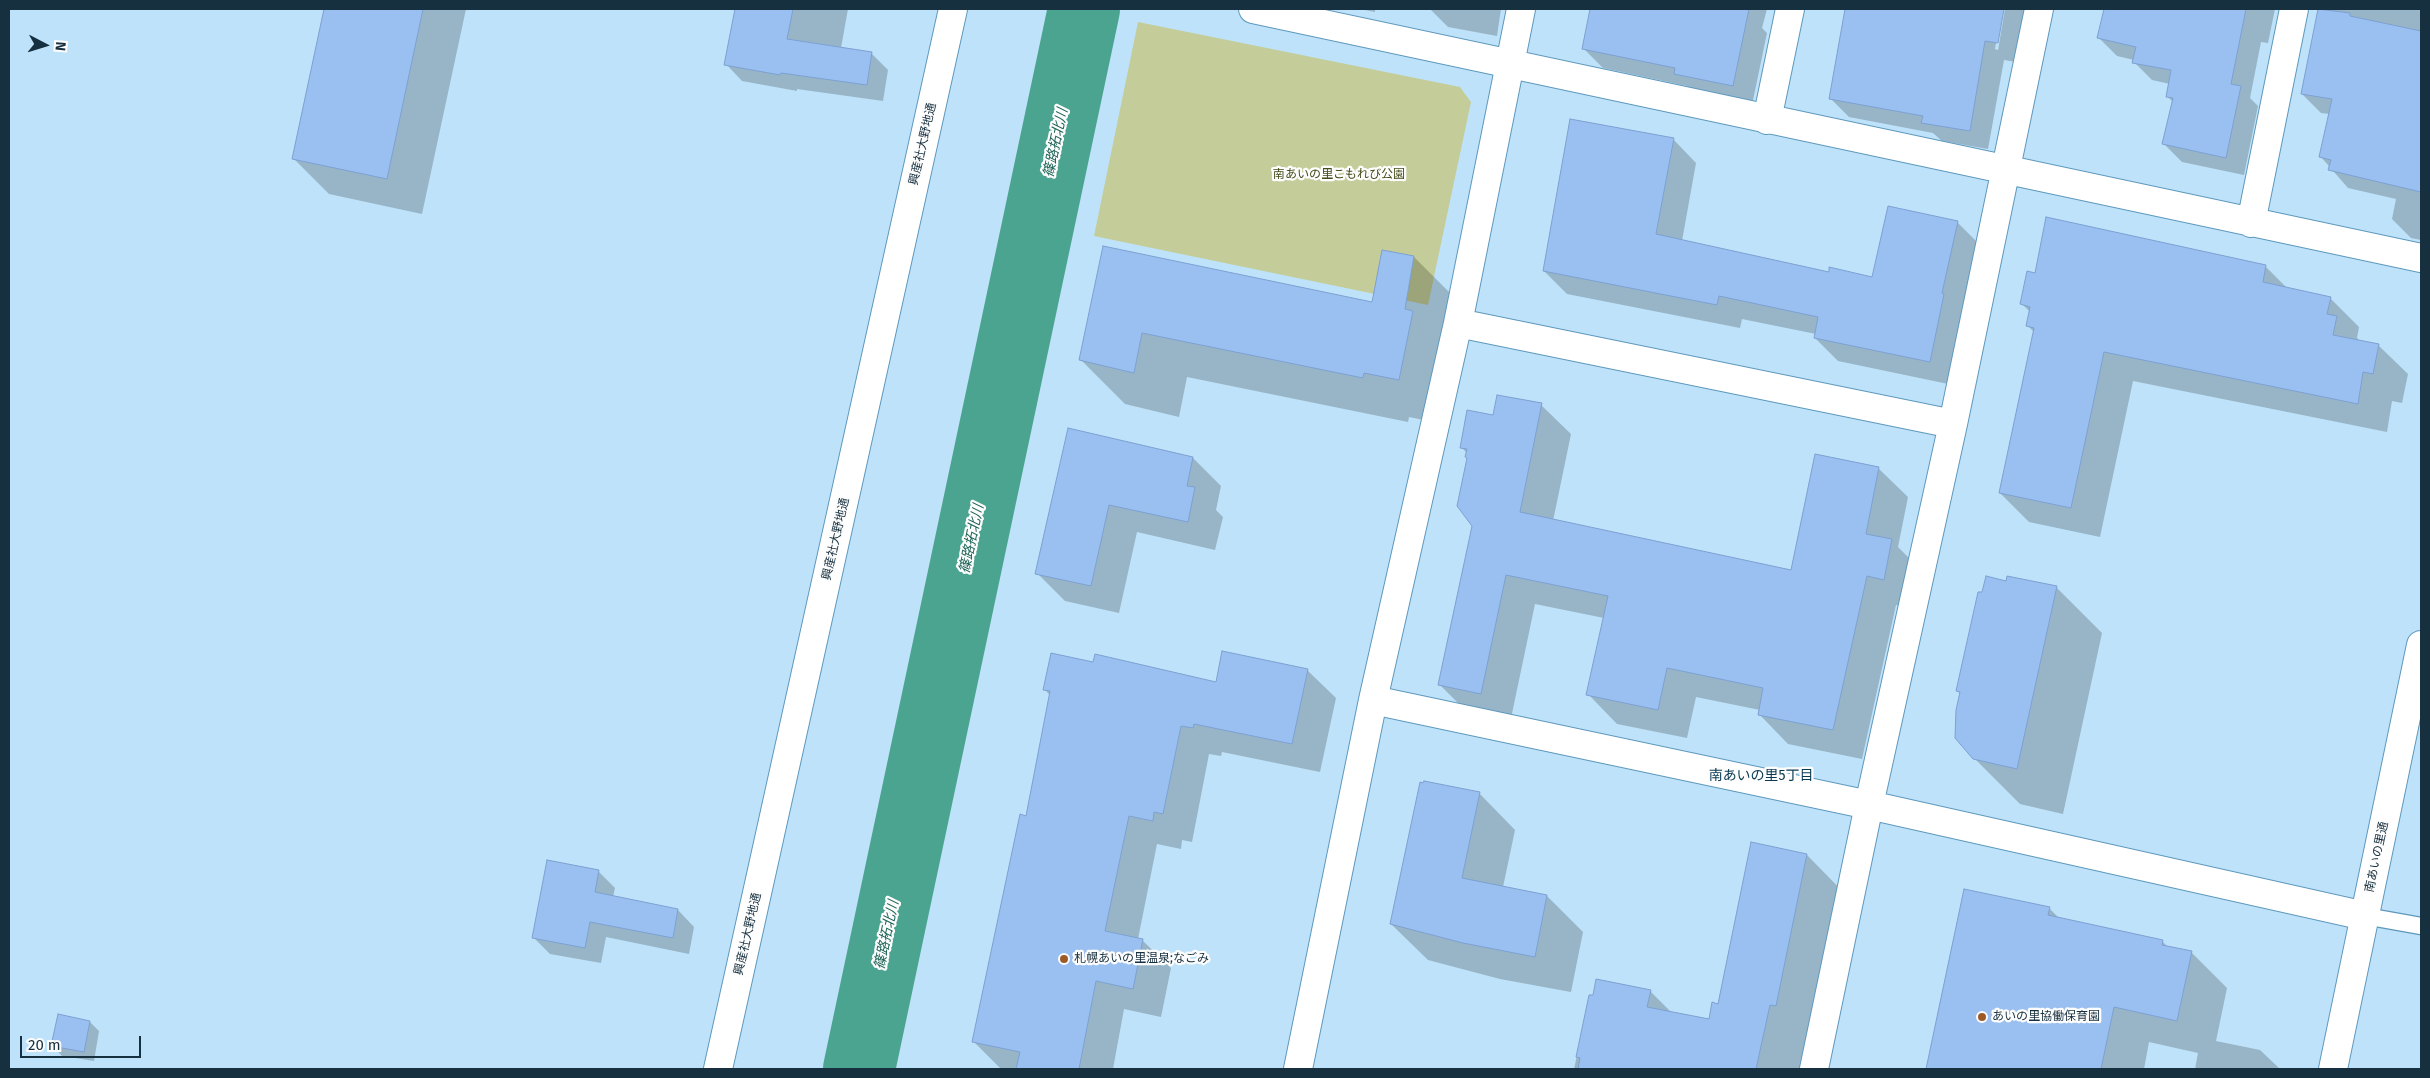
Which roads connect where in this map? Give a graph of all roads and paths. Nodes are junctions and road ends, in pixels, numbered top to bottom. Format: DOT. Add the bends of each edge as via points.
graph roads {
  1 [pos="953,9"];
  2 [pos="1521,9"];
  3 [pos="1790,9"];
  4 [pos="2039,9"];
  5 [pos="2294,9"];
  6 [pos="1263,10"];
  7 [pos="1509,64"];
  8 [pos="1767,120"];
  9 [pos="2005,171"];
  10 [pos="2251,222"];
  11 [pos="2421,258"];
  12 [pos="1458,323"];
  13 [pos="1953,424"];
  14 [pos="2421,645"];
  15 [pos="1373,700"];
  16 [pos="1868,804"];
  17 [pos="2365,916"];
  18 [pos="2421,926"];
  19 [pos="718,1069"];
  20 [pos="1298,1069"];
  21 [pos="1814,1069"];
  22 [pos="2332,1069"];
  1 -- 19 [label="street, 興産社大野地通"];
  2 -- 7 [label="street"];
  3 -- 8 [label="street"];
  4 -- 9 [label="street"];
  5 -- 10 [label="street"];
  6 -- 7 [label="street"];
  7 -- 8 [label="street"];
  7 -- 12 [label="street"];
  8 -- 9 [label="street"];
  9 -- 10 [label="street"];
  9 -- 13 [label="street"];
  10 -- 11 [label="street"];
  12 -- 13 [label="street"];
  12 -- 15 [label="street"];
  13 -- 16 [label="street"];
  14 -- 17 [label="street, 南あいの里通"];
  15 -- 16 [label="street"];
  15 -- 20 [label="street"];
  16 -- 17 [label="street"];
  16 -- 21 [label="street"];
  17 -- 18 [label="lane"];
  17 -- 22 [label="street, 南あいの里通"];
}
